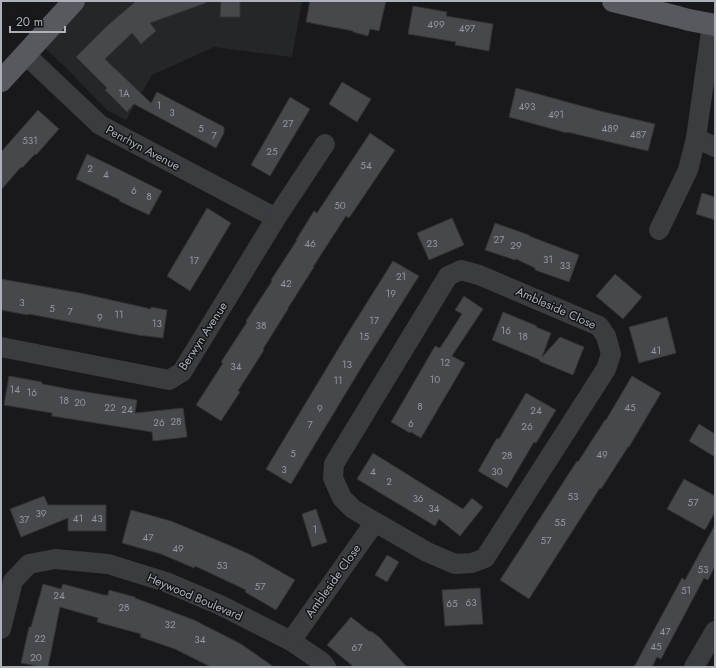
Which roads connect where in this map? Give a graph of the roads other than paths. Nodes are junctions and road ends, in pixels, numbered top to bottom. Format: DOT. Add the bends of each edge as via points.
graph roads {
  1 [pos="74,1"];
  2 [pos="613,1"];
  3 [pos="713,25"];
  4 [pos="26,55"];
  5 [pos="1,81"];
  6 [pos="696,138"];
  7 [pos="325,144"];
  8 [pos="715,147"];
  9 [pos="276,218"];
  10 [pos="659,230"];
  11 [pos="1,346"];
  12 [pos="375,522"];
  13 [pos="1,629"];
  14 [pos="715,631"];
  15 [pos="291,641"];
  16 [pos="326,667"];
  17 [pos="694,667"];
  1 -- 4 [label="main road"];
  2 -- 3 [label="main road"];
  3 -- 6 [label="street"];
  4 -- 5 [label="main road"];
  4 -- 9 [label="street, Penrhyn Avenue" via="100,125"];
  6 -- 8 [label="street"];
  6 -- 10 [label="street" via="688,170"];
  7 -- 9 [label="street, Berwyn Avenue"];
  9 -- 11 [label="street, Berwyn Avenue" via="182,372 169,380"];
  12 -- 12 [label="street, Ambleside Close" via="353,509 342,498 333,478 334,464 448,276 462,270 479,275 599,326 606,336 611,354 606,369 485,558 472,563 455,564 427,552"];
  12 -- 15 [label="street, Ambleside Close"];
  13 -- 15 [label="street, Heywood Boulevard" via="14,581 29,564 55,559 108,564 166,582 220,605"];
  14 -- 17 [label="street"];
  15 -- 16 [label="street, Heywood Boulevard"];
}
